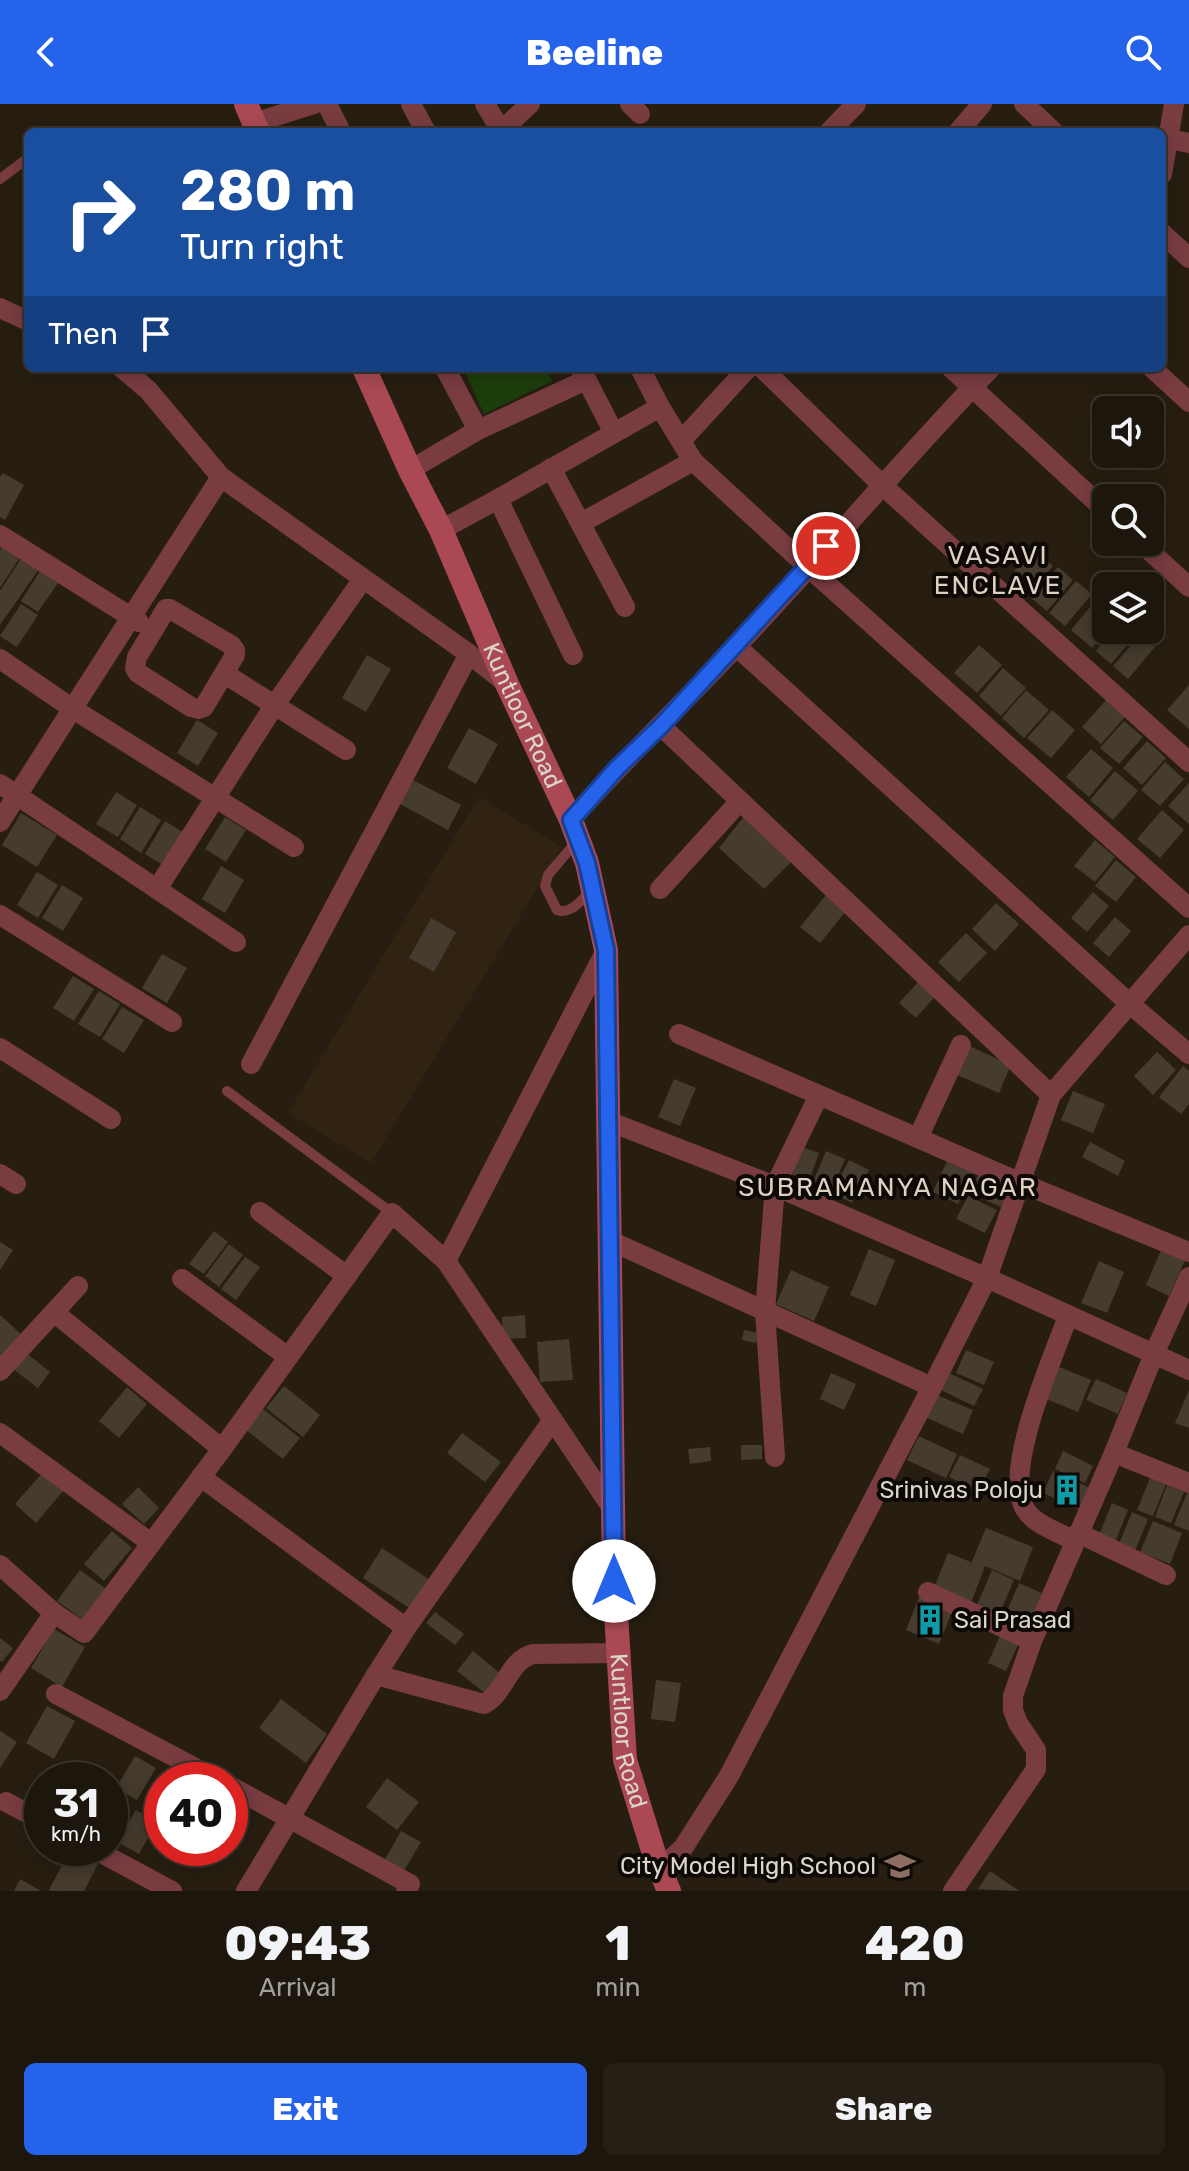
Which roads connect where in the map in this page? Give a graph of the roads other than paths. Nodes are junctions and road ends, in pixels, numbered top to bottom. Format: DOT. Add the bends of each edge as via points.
graph roads {
  1 [pos="314,104"];
  2 [pos="327,104"];
  3 [pos="411,104"];
  4 [pos="485,104"];
  5 [pos="530,104"];
  6 [pos="856,104"];
  7 [pos="982,104"];
  8 [pos="1024,104"];
  9 [pos="1174,104"];
  10 [pos="253,120"];
  11 [pos="339,128"];
  12 [pos="424,128"];
  13 [pos="500,128"];
  14 [pos="506,128"];
  15 [pos="833,128"];
  16 [pos="961,128"];
  17 [pos="1050,128"];
  18 [pos="1179,141"];
  19 [pos="24,161"];
  20 [pos="1166,166"];
  21 [pos="0,179"];
  22 [pos="1166,237"];
  23 [pos="1189,258"];
  24 [pos="0,308"];
  25 [pos="24,319"];
  26 [pos="127,372"];
  27 [pos="366,372"];
  28 [pos="447,372"];
  29 [pos="642,372"];
  30 [pos="744,372"];
  31 [pos="766,372"];
  32 [pos="955,372"];
  33 [pos="987,372"];
  34 [pos="1156,372"];
  35 [pos="583,374"];
  36 [pos="972,388"];
  37 [pos="1189,402"];
  38 [pos="660,407"];
  39 [pos="478,430"];
  40 [pos="614,433"];
  41 [pos="681,441"];
  42 [pos="693,461"];
  43 [pos="551,468"];
  44 [pos="410,470"];
  45 [pos="221,477"];
  46 [pos="882,485"];
  47 [pos="1092,498"];
  48 [pos="498,499"];
  49 [pos="581,523"];
  50 [pos="441,530"];
  51 [pos="0,535"];
  52 [pos="1155,556"];
  53 [pos="808,567"];
  54 [pos="363,579"];
  55 [pos="1189,587"];
  56 [pos="625,607"];
  57 [pos="130,617"];
  58 [pos="152,630"];
  59 [pos="736,646"];
  60 [pos="469,654"];
  61 [pos="573,655"];
  62 [pos="0,659"];
  63 [pos="233,679"];
  64 [pos="507,684"];
  65 [pos="274,706"];
  66 [pos="73,709"];
  67 [pos="661,726"];
  68 [pos="346,750"];
  69 [pos="1189,762"];
  70 [pos="8,790"];
  71 [pos="216,799"];
  72 [pos="740,801"];
  73 [pos="0,822"];
  74 [pos="575,830"];
  75 [pos="294,847"];
  76 [pos="157,889"];
  77 [pos="660,889"];
  78 [pos="593,890"];
  79 [pos="1189,908"];
  80 [pos="0,915"];
  81 [pos="1189,935"];
  82 [pos="236,942"];
  83 [pos="606,950"];
  84 [pos="1130,1004"];
  85 [pos="172,1022"];
  86 [pos="679,1034"];
  87 [pos="961,1045"];
  88 [pos="0,1048"];
  89 [pos="1189,1054"];
  90 [pos="251,1064"];
  91 [pos="227,1091"];
  92 [pos="819,1095"];
  93 [pos="1051,1095"];
  94 [pos="111,1119"];
  95 [pos="608,1121"];
  96 [pos="918,1138"];
  97 [pos="1021,1183"];
  98 [pos="775,1186"];
  99 [pos="260,1212"];
  100 [pos="392,1213"];
  101 [pos="611,1241"];
  102 [pos="1189,1252"];
  103 [pos="446,1261"];
  104 [pos="347,1276"];
  105 [pos="1189,1277"];
  106 [pos="987,1278"];
  107 [pos="182,1279"];
  108 [pos="78,1286"];
  109 [pos="765,1312"];
  110 [pos="55,1313"];
  111 [pos="1068,1316"];
  112 [pos="1154,1354"];
  113 [pos="288,1357"];
  114 [pos="1189,1370"];
  115 [pos="0,1371"];
  116 [pos="932,1387"];
  117 [pos="552,1421"];
  118 [pos="0,1433"];
  119 [pos="222,1449"];
  120 [pos="1114,1453"];
  121 [pos="775,1457"];
  122 [pos="201,1477"];
  123 [pos="1189,1483"];
  124 [pos="614,1511"];
  125 [pos="1076,1537"];
  126 [pos="151,1543"];
  127 [pos="0,1565"];
  128 [pos="1166,1575"];
  129 [pos="928,1592"];
  130 [pos="54,1613"];
  131 [pos="406,1628"];
  132 [pos="1032,1641"];
  133 [pos="618,1653"];
  134 [pos="376,1675"];
  135 [pos="0,1691"];
  136 [pos="56,1694"];
  137 [pos="184,1762"];
  138 [pos="248,1796"];
  139 [pos="6,1802"];
  140 [pos="24,1812"];
  141 [pos="290,1818"];
  142 [pos="125,1866"];
  143 [pos="665,1880"];
  144 [pos="172,1891"];
  145 [pos="246,1891"];
  146 [pos="406,1891"];
  147 [pos="953,1891"];
  1 -- 10 [label="street"];
  2 -- 11 [label="street"];
  3 -- 12 [label="street"];
  4 -- 13 [label="street"];
  5 -- 14 [label="street"];
  6 -- 15 [label="street"];
  7 -- 16 [label="street"];
  8 -- 17 [label="street"];
  9 -- 18 [label="street"];
  18 -- 20 [label="street"];
  19 -- 21 [label="lane"];
  22 -- 23 [label="street"];
  24 -- 25 [label="street"];
  26 -- 45 [label="street"];
  27 -- 44 [label="street, Kuntloor Road"];
  28 -- 39 [label="street"];
  29 -- 38 [label="street"];
  30 -- 41 [label="street"];
  31 -- 46 [label="street"];
  32 -- 36 [label="street"];
  33 -- 36 [label="street"];
  34 -- 37 [label="street"];
  35 -- 39 [label="street"];
  35 -- 40 [label="street"];
  36 -- 46 [label="street"];
  36 -- 47 [label="street"];
  38 -- 40 [label="street"];
  38 -- 41 [label="street"];
  39 -- 44 [label="street"];
  40 -- 43 [label="street"];
  41 -- 42 [label="street"];
  42 -- 49 [label="street"];
  42 -- 53 [label="street"];
  43 -- 48 [label="street"];
  43 -- 49 [label="street"];
  44 -- 50 [label="street, Kuntloor Road"];
  45 -- 54 [label="street"];
  45 -- 57 [label="street"];
  46 -- 53 [label="street"];
  46 -- 69 [label="street"];
  48 -- 50 [label="street"];
  48 -- 61 [label="street"];
  49 -- 56 [label="street"];
  50 -- 64 [label="street, Kuntloor Road"];
  51 -- 57 [label="street"];
  52 -- 55 [label="street"];
  53 -- 59 [label="street"];
  53 -- 79 [label="street"];
  54 -- 60 [label="street"];
  54 -- 65 [label="street"];
  57 -- 58 [label="street"];
  57 -- 66 [label="street"];
  58 -- 58 [label="street" via="137,657 138,673 191,707 204,707 235,650 170,609"];
  59 -- 67 [label="street"];
  59 -- 84 [label="street"];
  60 -- 64 [label="street"];
  60 -- 90 [label="street"];
  62 -- 66 [label="street"];
  63 -- 65 [label="street"];
  64 -- 74 [label="street, Kuntloor Road"];
  65 -- 68 [label="street"];
  65 -- 71 [label="street"];
  66 -- 70 [label="street"];
  66 -- 71 [label="street"];
  67 -- 72 [label="street"];
  67 -- 74 [label="street" via="617,768"];
  70 -- 73 [label="street"];
  70 -- 76 [label="street"];
  71 -- 75 [label="street"];
  71 -- 76 [label="street"];
  72 -- 77 [label="street"];
  72 -- 93 [label="street"];
  74 -- 78 [label="street, Kuntloor Road"];
  74 -- 78 [label="lane" via="545,886 562,912"];
  76 -- 82 [label="street"];
  78 -- 83 [label="street, Kuntloor Road"];
  80 -- 85 [label="street"];
  81 -- 84 [label="street"];
  83 -- 95 [label="street, Kuntloor Road"];
  83 -- 103 [label="street"];
  84 -- 89 [label="street"];
  84 -- 93 [label="street"];
  86 -- 92 [label="street"];
  87 -- 96 [label="street"];
  88 -- 94 [label="street"];
  91 -- 100 [label="lane"];
  92 -- 96 [label="street"];
  92 -- 98 [label="street"];
  93 -- 97 [label="street"];
  95 -- 98 [label="street"];
  95 -- 101 [label="street, Kuntloor Road"];
  96 -- 97 [label="street"];
  97 -- 102 [label="street"];
  97 -- 106 [label="street"];
  98 -- 106 [label="street"];
  98 -- 109 [label="street"];
  99 -- 104 [label="street"];
  100 -- 103 [label="street"];
  100 -- 104 [label="street"];
  101 -- 109 [label="street"];
  101 -- 124 [label="street, Kuntloor Road"];
  103 -- 117 [label="street"];
  104 -- 113 [label="street"];
  105 -- 112 [label="street"];
  106 -- 111 [label="street"];
  106 -- 116 [label="street"];
  107 -- 113 [label="street"];
  108 -- 110 [label="street"];
  109 -- 116 [label="street"];
  109 -- 121 [label="street"];
  110 -- 115 [label="street"];
  110 -- 119 [label="street"];
  111 -- 112 [label="street"];
  111 -- 125 [label="street" via="1028,1427 1020,1492 1035,1520"];
  112 -- 114 [label="street"];
  112 -- 120 [label="street"];
  113 -- 119 [label="street"];
  116 -- 143 [label="street" via="729,1776"];
  117 -- 124 [label="street"];
  117 -- 131 [label="street"];
  118 -- 126 [label="street"];
  119 -- 122 [label="street"];
  120 -- 123 [label="street"];
  120 -- 125 [label="street"];
  122 -- 126 [label="street"];
  122 -- 131 [label="street"];
  124 -- 133 [label="street, Kuntloor Road"];
  125 -- 128 [label="street"];
  125 -- 132 [label="street"];
  126 -- 130 [label="street" via="84,1633"];
  127 -- 130 [label="street"];
  129 -- 132 [label="street"];
  130 -- 135 [label="street"];
  131 -- 134 [label="street"];
  132 -- 147 [label="street" via="1013,1710 1036,1750 1036,1769"];
  133 -- 134 [label="street" via="524,1657 497,1695 484,1704"];
  133 -- 143 [label="street, Kuntloor Road" via="625,1760"];
  134 -- 141 [label="street"];
  136 -- 137 [label="street"];
  138 -- 141 [label="street"];
  139 -- 140 [label="street"];
  141 -- 145 [label="street"];
  141 -- 146 [label="street" via="410,1884"];
  142 -- 144 [label="street"];
}
